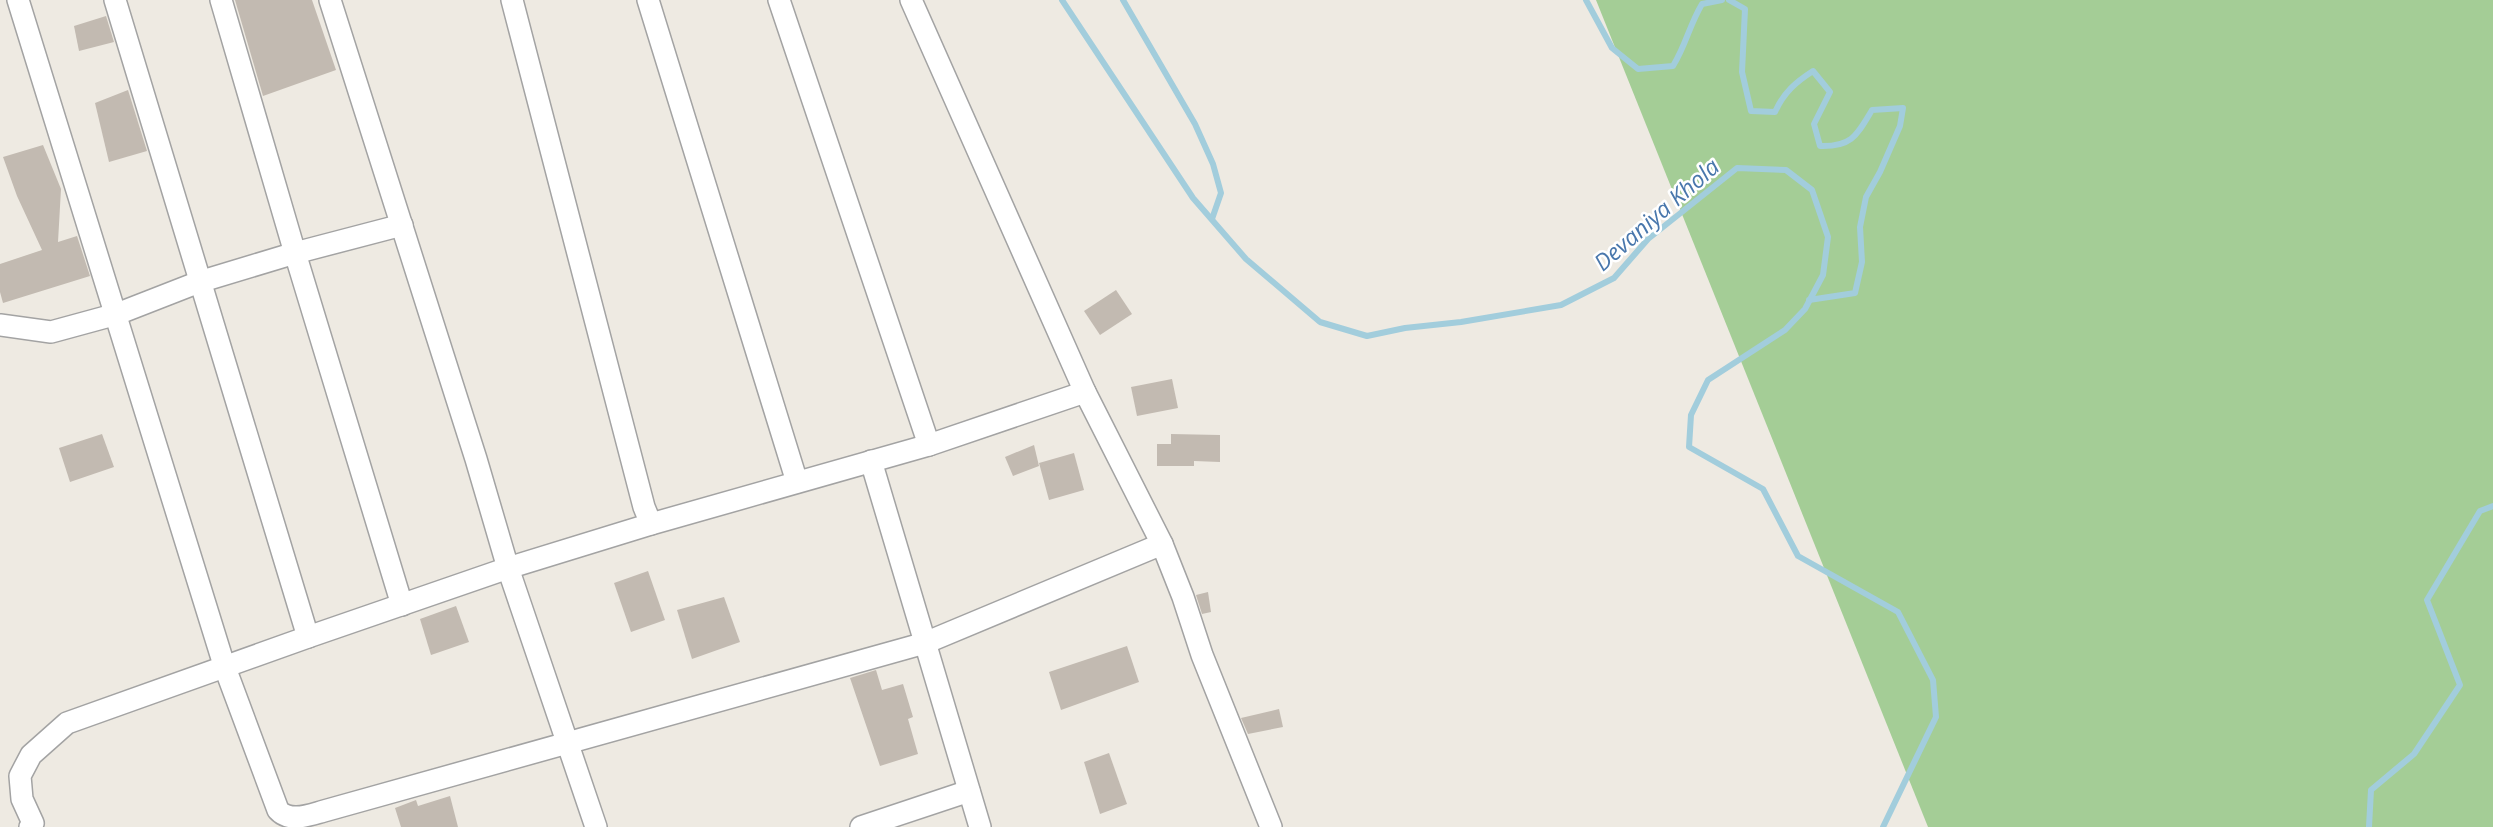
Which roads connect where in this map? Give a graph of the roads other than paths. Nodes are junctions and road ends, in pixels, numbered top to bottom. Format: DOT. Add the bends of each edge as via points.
graph roads {
  1 [pos="18,0"];
  2 [pos="115,0"];
  3 [pos="221,0"];
  4 [pos="330,0"];
  5 [pos="512,0"];
  6 [pos="648,0"];
  7 [pos="779,0"];
  8 [pos="911,0"];
  9 [pos="402,225"];
  10 [pos="295,253"];
  11 [pos="199,282"];
  12 [pos="117,314"];
  13 [pos="0,325"];
  14 [pos="1085,392"];
  15 [pos="929,445"];
  16 [pos="871,461"];
  17 [pos="797,482"];
  18 [pos="651,524"];
  19 [pos="1162,544"];
  20 [pos="508,568"];
  21 [pos="402,606"];
  22 [pos="308,637"];
  23 [pos="925,643"];
  24 [pos="224,665"];
  25 [pos="568,742"];
  26 [pos="969,791"];
  27 [pos="328,819"];
  28 [pos="30,827"];
  29 [pos="596,827"];
  30 [pos="861,827"];
  31 [pos="980,827"];
  32 [pos="1271,827"];
  1 -- 12 [label="street"];
  2 -- 11 [label="street"];
  3 -- 10 [label="street"];
  4 -- 9 [label="street"];
  5 -- 18 [label="street"];
  6 -- 17 [label="street"];
  7 -- 15 [label="street"];
  8 -- 14 [label="street"];
  9 -- 10 [label="street"];
  9 -- 20 [label="street"];
  10 -- 11 [label="street"];
  10 -- 21 [label="street"];
  11 -- 12 [label="street"];
  11 -- 22 [label="street"];
  12 -- 13 [label="street" via="51,332"];
  12 -- 24 [label="street"];
  14 -- 15 [label="street"];
  14 -- 19 [label="street"];
  15 -- 16 [label="street"];
  16 -- 17 [label="street"];
  16 -- 23 [label="street"];
  17 -- 18 [label="street"];
  18 -- 20 [label="street"];
  19 -- 23 [label="street"];
  19 -- 32 [label="street"];
  20 -- 21 [label="street"];
  20 -- 25 [label="street"];
  21 -- 22 [label="street"];
  22 -- 24 [label="street"];
  23 -- 25 [label="street"];
  23 -- 26 [label="street"];
  24 -- 27 [label="street" via="278,810 284,816"];
  24 -- 28 [label="street" via="67,723 32,755 20,776 22,799 33,823"];
  25 -- 27 [label="street"];
  25 -- 29 [label="street"];
  26 -- 30 [label="street"];
  26 -- 31 [label="street"];
}
